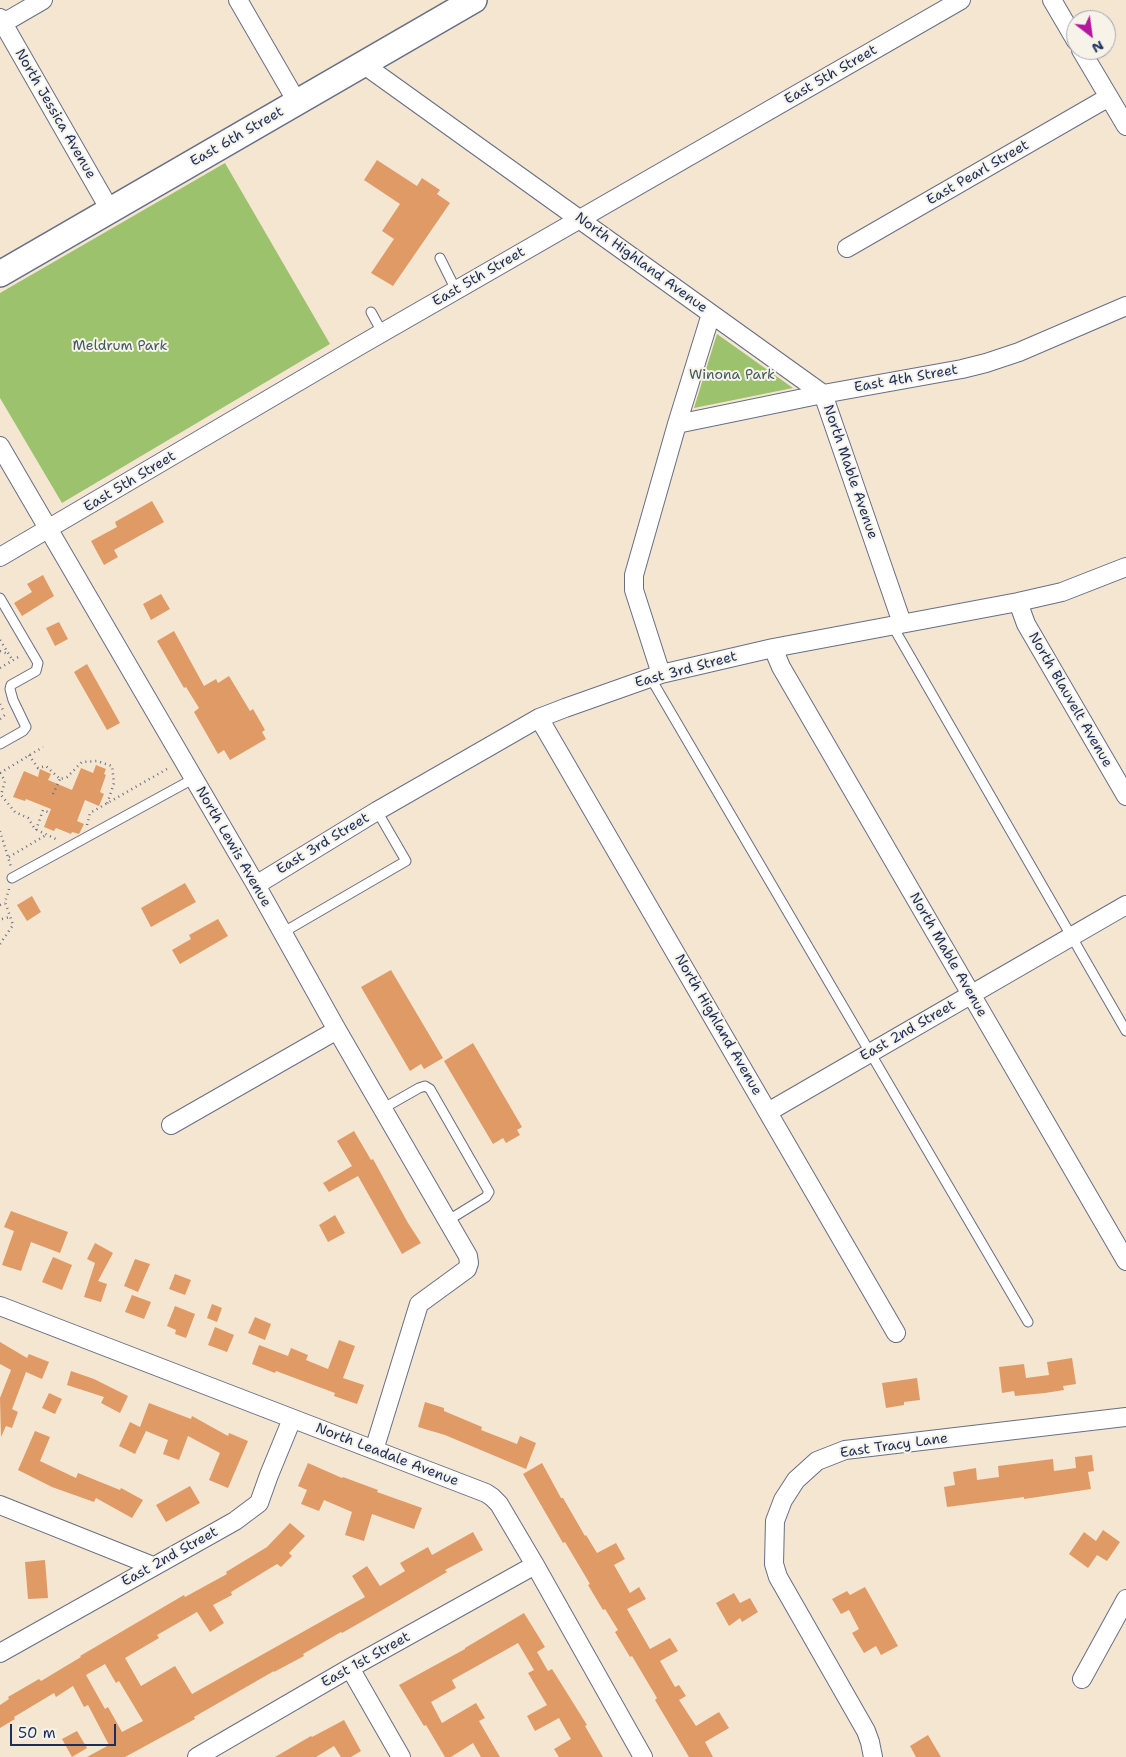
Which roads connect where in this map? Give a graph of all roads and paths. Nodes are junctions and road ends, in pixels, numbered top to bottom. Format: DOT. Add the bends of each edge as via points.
graph roads {
  1 [pos="43,0"];
  2 [pos="238,0"];
  3 [pos="474,0"];
  4 [pos="961,0"];
  5 [pos="1052,0"];
  6 [pos="1,22"];
  7 [pos="1066,24"];
  8 [pos="1087,60"];
  9 [pos="363,64"];
  10 [pos="1109,97"];
  11 [pos="297,102"];
  12 [pos="1126,126"];
  13 [pos="110,210"];
  14 [pos="580,219"];
  15 [pos="847,248"];
  16 [pos="440,258"];
  17 [pos="0,274"];
  18 [pos="456,290"];
  19 [pos="1126,306"];
  20 [pos="371,312"];
  21 [pos="711,314"];
  22 [pos="382,332"];
  23 [pos="823,394"];
  24 [pos="677,424"];
  25 [pos="0,446"];
  26 [pos="49,530"];
  27 [pos="0,557"];
  28 [pos="1126,567"];
  29 [pos="0,598"];
  30 [pos="1018,602"];
  31 [pos="897,624"];
  32 [pos="0,640"];
  33 [pos="773,648"];
  34 [pos="30,650"];
  35 [pos="0,651"];
  36 [pos="9,655"];
  37 [pos="12,661"];
  38 [pos="0,668"];
  39 [pos="656,675"];
  40 [pos="0,704"];
  41 [pos="539,718"];
  42 [pos="0,719"];
  43 [pos="0,744"];
  44 [pos="42,747"];
  45 [pos="29,755"];
  46 [pos="168,769"];
  47 [pos="0,773"];
  48 [pos="193,779"];
  49 [pos="60,780"];
  50 [pos="53,794"];
  51 [pos="0,795"];
  52 [pos="1126,796"];
  53 [pos="107,804"];
  54 [pos="377,811"];
  55 [pos="50,813"];
  56 [pos="36,830"];
  57 [pos="0,831"];
  58 [pos="46,834"];
  59 [pos="84,838"];
  60 [pos="71,846"];
  61 [pos="8,857"];
  62 [pos="13,877"];
  63 [pos="256,885"];
  64 [pos="5,903"];
  65 [pos="0,904"];
  66 [pos="1126,905"];
  67 [pos="10,917"];
  68 [pos="2,919"];
  69 [pos="282,933"];
  70 [pos="1071,937"];
  71 [pos="0,944"];
  72 [pos="970,995"];
  73 [pos="337,1030"];
  74 [pos="1126,1030"];
  75 [pos="870,1053"];
  76 [pos="382,1109"];
  77 [pos="768,1112"];
  78 [pos="171,1125"];
  79 [pos="448,1221"];
  80 [pos="1126,1261"];
  81 [pos="0,1306"];
  82 [pos="1028,1322"];
  83 [pos="896,1333"];
  84 [pos="1126,1417"];
  85 [pos="292,1419"];
  86 [pos="374,1450"];
  87 [pos="0,1505"];
  88 [pos="535,1565"];
  89 [pos="153,1566"];
  90 [pos="1126,1599"];
  91 [pos="0,1653"];
  92 [pos="350,1668"];
  93 [pos="1082,1679"];
  94 [pos="197,1757"];
  95 [pos="401,1757"];
  96 [pos="644,1757"];
  97 [pos="873,1757"];
  1 -- 6 [label="street"];
  2 -- 11 [label="street"];
  3 -- 9 [label="main road, East 6th Street"];
  4 -- 14 [label="street, East 5th Street"];
  5 -- 7 [label="street"];
  6 -- 13 [label="street, North Jessica Avenue"];
  8 -- 10 [label="street"];
  9 -- 11 [label="main road, East 6th Street"];
  9 -- 14 [label="street, North Highland Avenue"];
  10 -- 12 [label="street"];
  10 -- 15 [label="street, East Pearl Street"];
  11 -- 13 [label="main road, East 6th Street"];
  13 -- 17 [label="main road, East 6th Street"];
  14 -- 18 [label="street, East 5th Street"];
  14 -- 21 [label="street, North Highland Avenue"];
  16 -- 18 [label="lane"];
  18 -- 22 [label="street, East 5th Street"];
  19 -- 23 [label="street, East 4th Street" via="986,363"];
  20 -- 22 [label="lane"];
  21 -- 23 [label="street, North Mable Avenue"];
  21 -- 24 [label="street, North Highland Avenue"];
  22 -- 26 [label="street, East 5th Street"];
  23 -- 24 [label="street, East 4th Street"];
  23 -- 31 [label="street, North Mable Avenue"];
  24 -- 39 [label="street, North Highland Avenue" via="634,575 634,590"];
  25 -- 26 [label="street, North Lewis Avenue"];
  26 -- 27 [label="street, East 5th Street"];
  26 -- 48 [label="street, North Lewis Avenue"];
  28 -- 30 [label="street, East 3rd Street" via="1062,592"];
  29 -- 34 [label="lane"];
  30 -- 31 [label="street, East 3rd Street"];
  30 -- 52 [label="street, North Blauvelt Avenue" via="1026,624"];
  31 -- 33 [label="street, East 3rd Street"];
  31 -- 70 [label="lane"];
  32 -- 36 [label="path"];
  33 -- 39 [label="street, East 3rd Street"];
  33 -- 72 [label="street, North Mable Avenue"];
  34 -- 37 [label="path"];
  34 -- 43 [label="lane" via="38,663 36,671 11,685 10,689 26,727"];
  35 -- 36 [label="path"];
  36 -- 37 [label="path"];
  37 -- 38 [label="path"];
  39 -- 41 [label="street, East 3rd Street"];
  39 -- 75 [label="lane"];
  40 -- 42 [label="path" via="7,715"];
  41 -- 54 [label="street, East 3rd Street"];
  41 -- 77 [label="street, North Highland Avenue"];
  44 -- 45 [label="path"];
  45 -- 47 [label="path"];
  45 -- 49 [label="path" via="38,768 46,766"];
  46 -- 53 [label="path"];
  47 -- 51 [label="path" via="5,780"];
  48 -- 59 [label="lane"];
  48 -- 63 [label="street, North Lewis Avenue"];
  49 -- 50 [label="path"];
  49 -- 53 [label="path" via="82,762 98,761 112,766 114,783"];
  51 -- 56 [label="path" via="15,812 28,818"];
  53 -- 59 [label="path" via="90,813"];
  54 -- 63 [label="street, East 3rd Street"];
  54 -- 69 [label="lane" via="406,860"];
  55 -- 56 [label="path" via="43,810"];
  56 -- 58 [label="path"];
  57 -- 61 [label="path"];
  58 -- 60 [label="path"];
  58 -- 61 [label="path"];
  59 -- 60 [label="lane"];
  60 -- 62 [label="lane"];
  61 -- 62 [label="path"];
  62 -- 64 [label="path"];
  63 -- 69 [label="street, North Lewis Avenue"];
  64 -- 65 [label="path"];
  64 -- 67 [label="path"];
  66 -- 70 [label="street, East 2nd Street"];
  67 -- 68 [label="path"];
  67 -- 71 [label="path" via="12,926"];
  69 -- 73 [label="street, North Lewis Avenue"];
  70 -- 72 [label="street, East 2nd Street"];
  70 -- 74 [label="lane"];
  72 -- 75 [label="street, East 2nd Street"];
  72 -- 80 [label="street, North Mable Avenue"];
  73 -- 76 [label="street, North Lewis Avenue"];
  73 -- 78 [label="street"];
  75 -- 77 [label="street, East 2nd Street"];
  75 -- 82 [label="lane"];
  76 -- 79 [label="street, North Lewis Avenue"];
  76 -- 79 [label="lane" via="419,1088 430,1088 489,1192"];
  77 -- 83 [label="street, North Highland Avenue"];
  79 -- 86 [label="street, North Lewis Avenue" via="465,1249 469,1262 467,1269 419,1304"];
  81 -- 85 [label="street, North Leadale Avenue"];
  84 -- 97 [label="street, East Tracy Lane" via="845,1450 817,1461 796,1480 775,1521 776,1570 866,1731"];
  85 -- 86 [label="street, North Leadale Avenue"];
  85 -- 89 [label="street, East 2nd Street" via="259,1503 235,1521"];
  86 -- 88 [label="street, North Leadale Avenue" via="492,1497"];
  87 -- 89 [label="street"];
  88 -- 92 [label="street, East 1st Street"];
  88 -- 96 [label="street, North Leadale Avenue"];
  89 -- 91 [label="street, East 2nd Street"];
  90 -- 93 [label="street"];
  92 -- 94 [label="street, East 1st Street"];
  92 -- 95 [label="street"];
}
